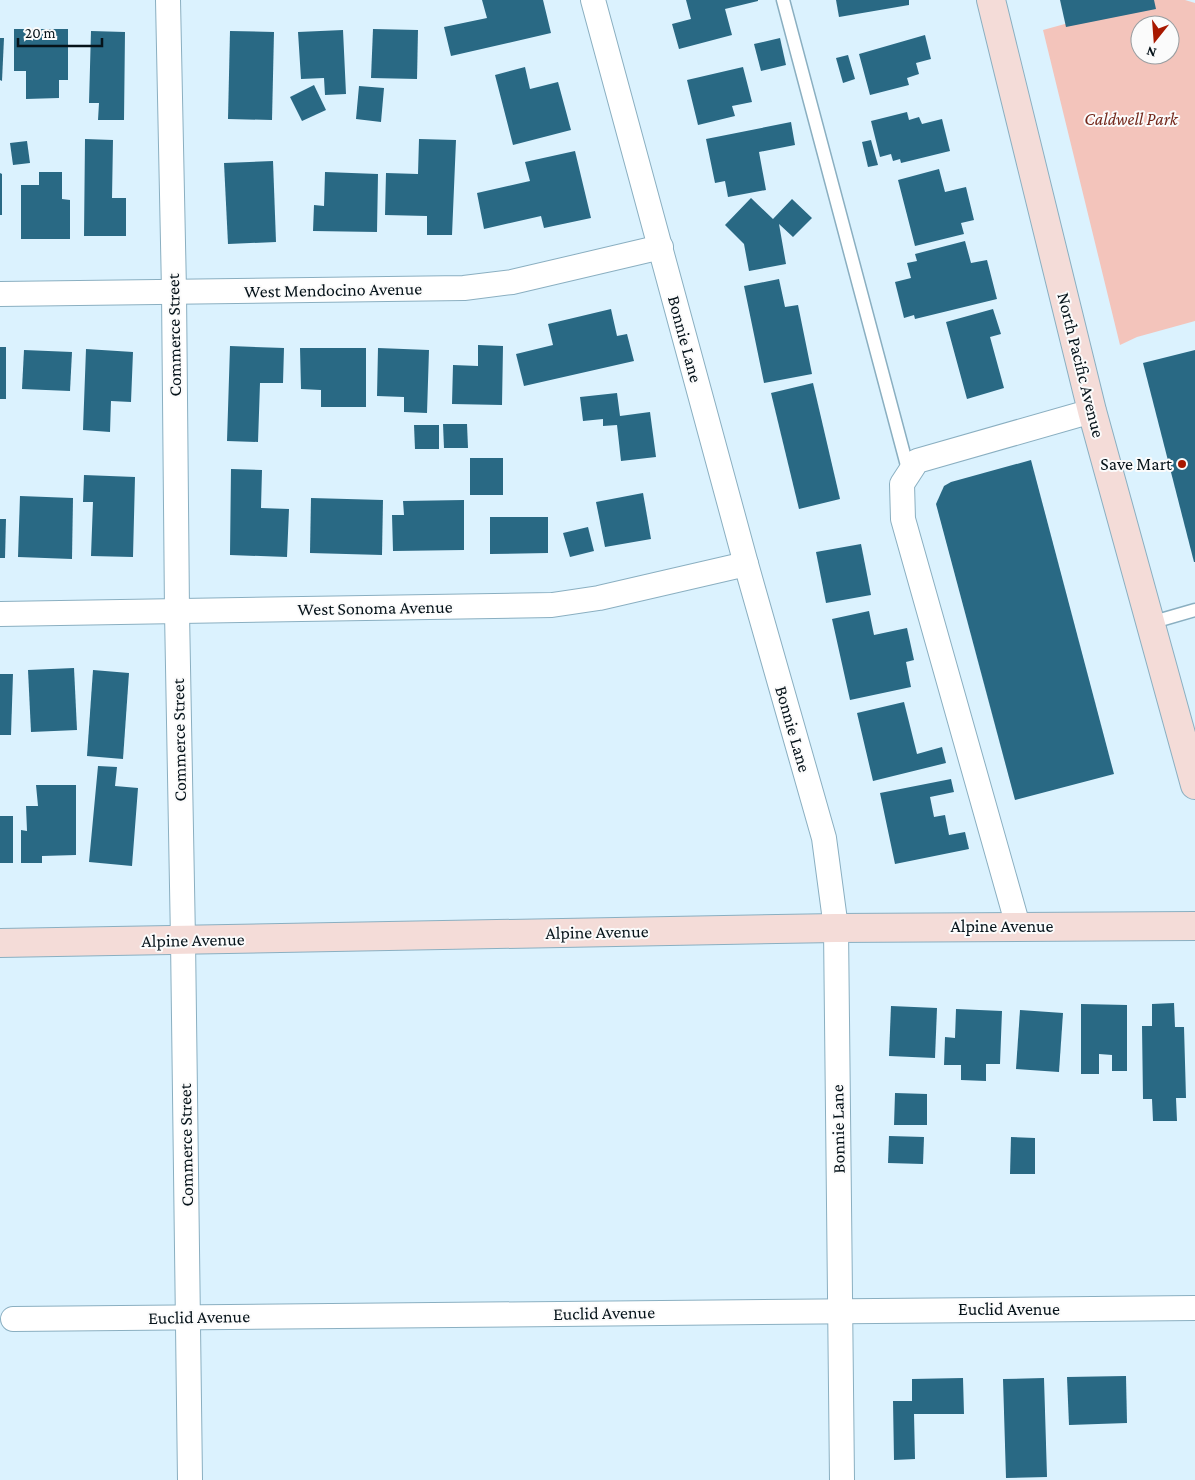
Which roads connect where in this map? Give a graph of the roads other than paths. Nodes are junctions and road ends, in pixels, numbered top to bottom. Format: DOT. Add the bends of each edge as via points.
graph roads {
  1 [pos="168,0"];
  2 [pos="593,0"];
  3 [pos="783,0"];
  4 [pos="991,0"];
  5 [pos="661,247"];
  6 [pos="174,291"];
  7 [pos="0,294"];
  8 [pos="1092,411"];
  9 [pos="909,474"];
  10 [pos="746,564"];
  11 [pos="1195,610"];
  12 [pos="177,612"];
  13 [pos="0,614"];
  14 [pos="1150,623"];
  15 [pos="1195,785"];
  16 [pos="1018,926"];
  17 [pos="1195,926"];
  18 [pos="836,928"];
  19 [pos="183,940"];
  20 [pos="0,943"];
  21 [pos="1195,1308"];
  22 [pos="839,1311"];
  23 [pos="188,1317"];
  24 [pos="13,1319"];
  25 [pos="190,1480"];
  26 [pos="842,1480"];
  1 -- 6 [label="street, Commerce Street"];
  2 -- 5 [label="street, Bonnie Lane"];
  3 -- 9 [label="lane"];
  4 -- 8 [label="street, North Pacific Avenue"];
  5 -- 6 [label="street, West Mendocino Avenue" via="512,282 464,288"];
  5 -- 10 [label="street, Bonnie Lane"];
  6 -- 7 [label="street, West Mendocino Avenue"];
  6 -- 12 [label="street, Commerce Street"];
  8 -- 9 [label="street" via="917,461"];
  8 -- 14 [label="street, North Pacific Avenue"];
  9 -- 16 [label="street" via="902,484 904,519"];
  10 -- 12 [label="street, West Sonoma Avenue" via="599,598 552,604"];
  10 -- 18 [label="street, Bonnie Lane" via="824,838"];
  11 -- 14 [label="lane"];
  12 -- 13 [label="street, West Sonoma Avenue"];
  12 -- 19 [label="street, Commerce Street"];
  14 -- 15 [label="street, North Pacific Avenue"];
  16 -- 17 [label="street, Alpine Avenue"];
  16 -- 18 [label="street, Alpine Avenue"];
  18 -- 19 [label="street, Alpine Avenue"];
  18 -- 22 [label="street, Bonnie Lane"];
  19 -- 20 [label="street, Alpine Avenue"];
  19 -- 23 [label="street, Commerce Street"];
  21 -- 22 [label="street, Euclid Avenue"];
  22 -- 23 [label="street, Euclid Avenue"];
  22 -- 26 [label="street, Bonnie Lane"];
  23 -- 24 [label="street, Euclid Avenue"];
  23 -- 25 [label="street, Commerce Street"];
}
